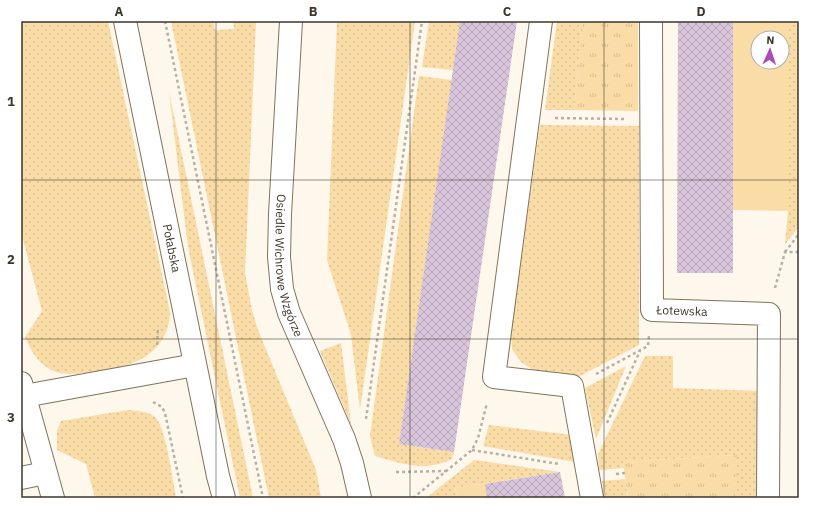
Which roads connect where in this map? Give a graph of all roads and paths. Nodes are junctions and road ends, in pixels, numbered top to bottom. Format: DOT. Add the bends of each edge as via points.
graph roads {
  1 [pos="125,21"];
  2 [pos="165,21"];
  3 [pos="291,21"];
  4 [pos="422,21"];
  5 [pos="541,21"];
  6 [pos="650,21"];
  7 [pos="529,118"];
  8 [pos="651,119"];
  9 [pos="799,234"];
  10 [pos="785,252"];
  11 [pos="799,252"];
  12 [pos="652,310"];
  13 [pos="769,314"];
  14 [pos="195,365"];
  15 [pos="494,377"];
  16 [pos="572,386"];
  17 [pos="23,390"];
  18 [pos="148,401"];
  19 [pos="366,421"];
  20 [pos="446,471"];
  21 [pos="396,472"];
  22 [pos="46,473"];
  23 [pos="218,476"];
  24 [pos="21,478"];
  25 [pos="53,498"];
  26 [pos="183,498"];
  27 [pos="220,498"];
  28 [pos="224,498"];
  29 [pos="263,498"];
  30 [pos="360,498"];
  31 [pos="413,498"];
  32 [pos="592,498"];
  33 [pos="768,498"];
  1 -- 14 [label="street, Połabska"];
  2 -- 29 [label="path"];
  3 -- 30 [label="street, Osiedle Wichrowe Wzgórze" via="280,214 279,257 282,289 289,313 344,439"];
  4 -- 19 [label="path"];
  5 -- 7 [label="street"];
  6 -- 8 [label="street, Łotewska"];
  7 -- 8 [label="path"];
  7 -- 15 [label="street"];
  8 -- 12 [label="street, Łotewska"];
  9 -- 10 [label="path"];
  10 -- 11 [label="path"];
  10 -- 13 [label="path"];
  12 -- 13 [label="street, Łotewska"];
  12 -- 16 [label="path" via="648,346"];
  13 -- 33 [label="street"];
  14 -- 17 [label="street"];
  14 -- 23 [label="street, Połabska"];
  15 -- 16 [label="street"];
  15 -- 20 [label="path" via="478,438 472,450"];
  16 -- 32 [label="street"];
  17 -- 22 [label="street"];
  18 -- 26 [label="path" via="156,403 165,412"];
  20 -- 21 [label="path"];
  20 -- 31 [label="path"];
  22 -- 24 [label="street"];
  22 -- 25 [label="street"];
  23 -- 27 [label="street, Połabska"];
  23 -- 28 [label="street, Połabska"];
}
